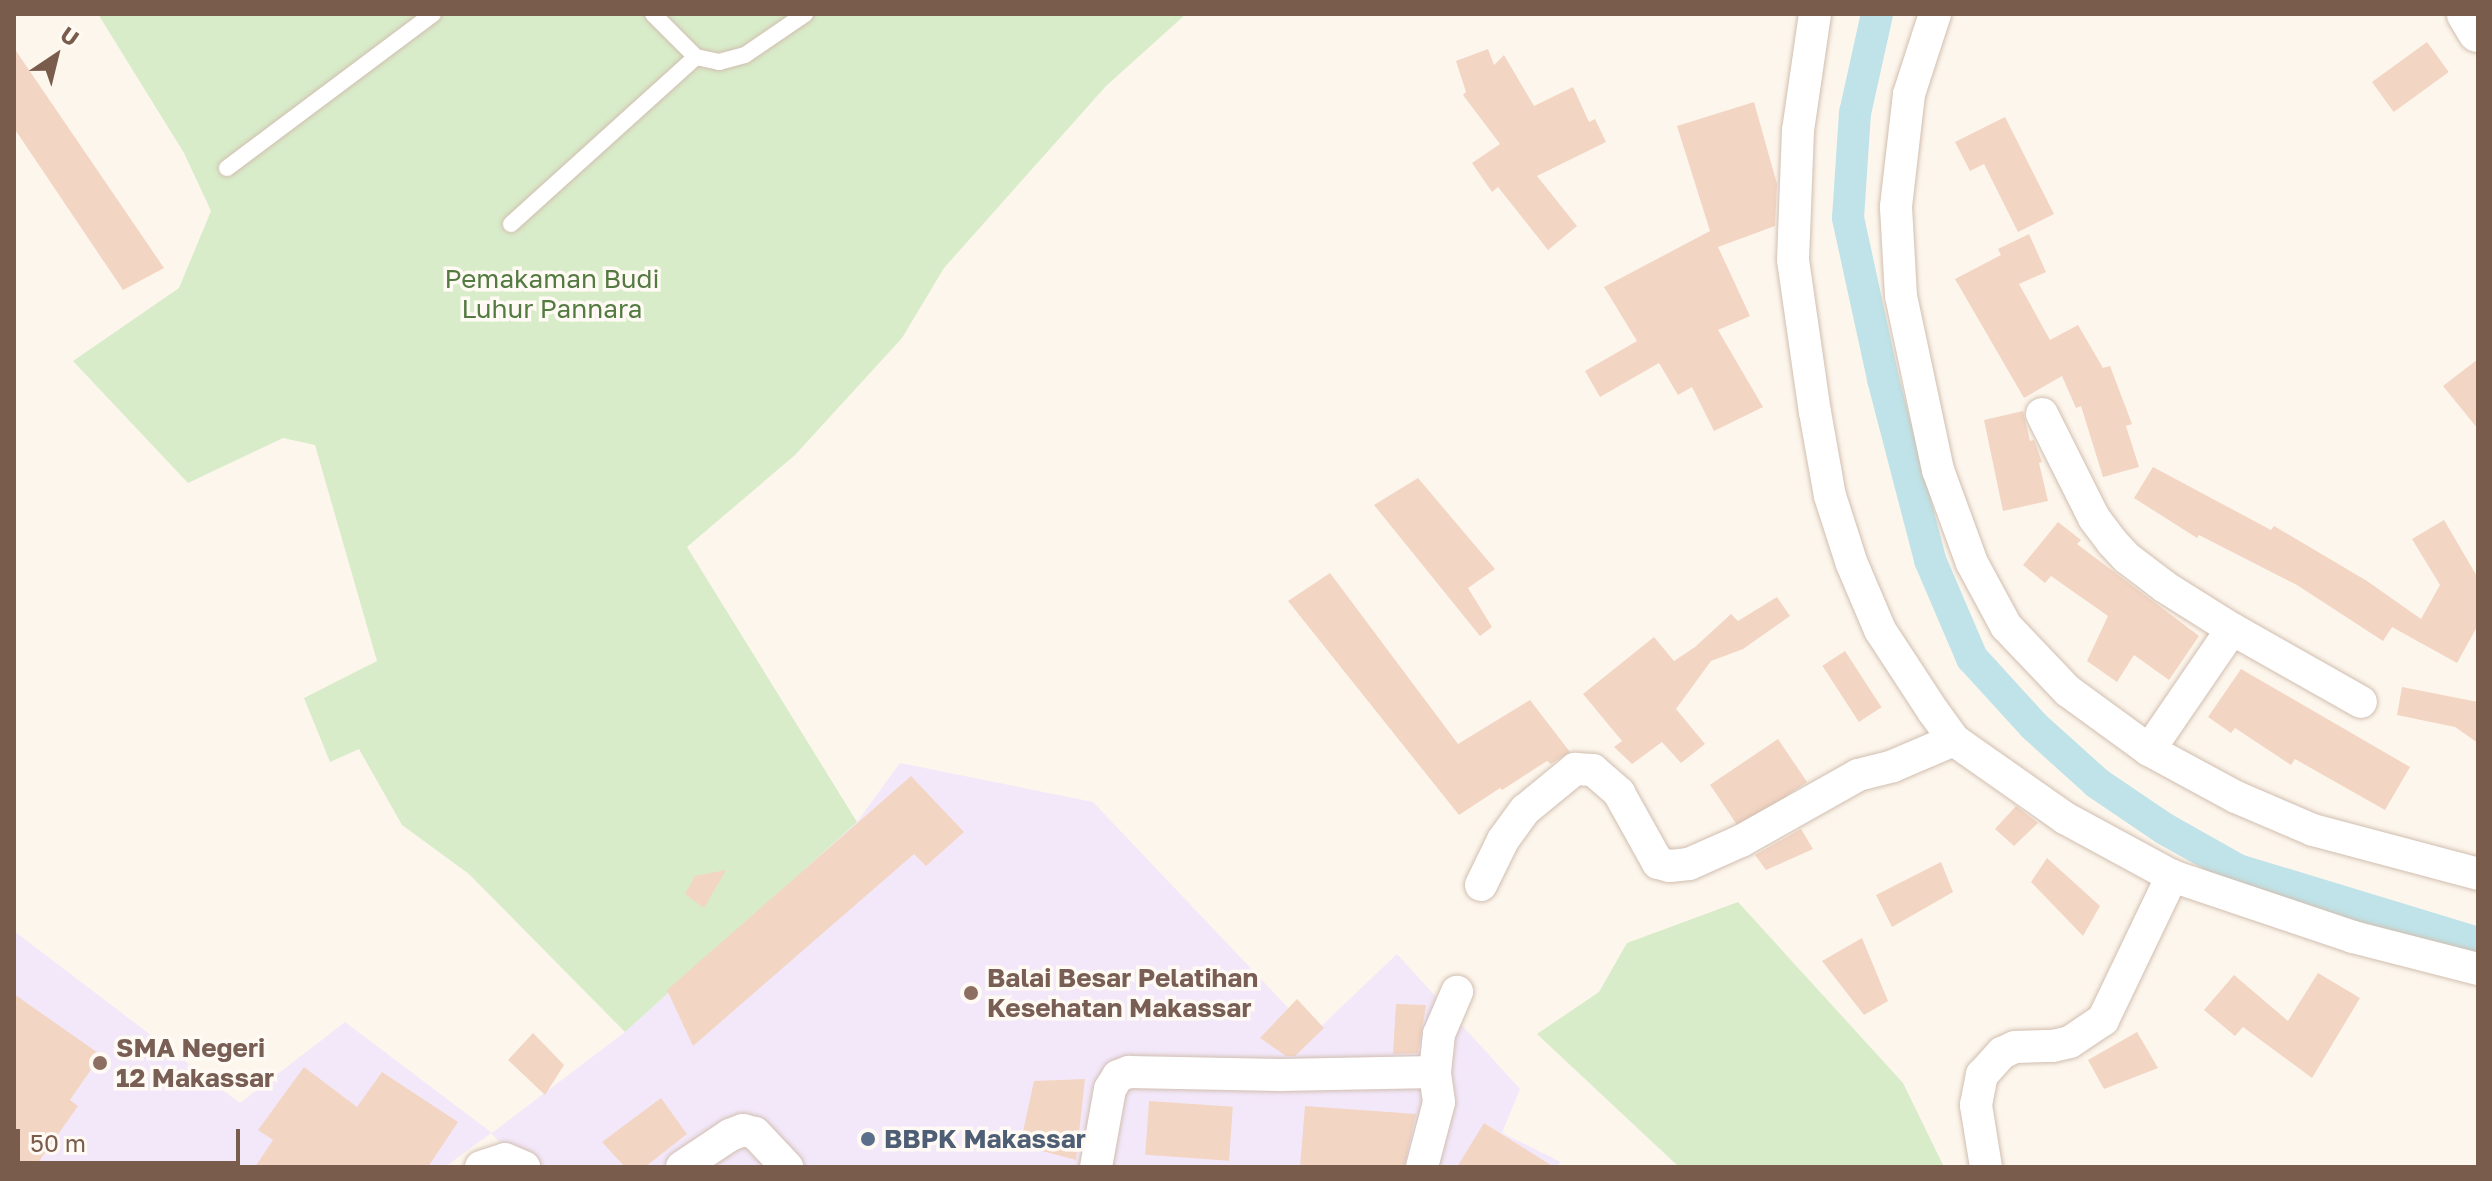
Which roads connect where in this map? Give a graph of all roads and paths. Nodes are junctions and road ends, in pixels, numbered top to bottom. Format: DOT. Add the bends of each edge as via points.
graph roads {
  1 [pos="433,14"];
  2 [pos="653,14"];
  3 [pos="805,14"];
  4 [pos="1815,14"];
  5 [pos="1935,14"];
  6 [pos="2467,14"];
  7 [pos="2478,32"];
  8 [pos="696,57"];
  9 [pos="227,168"];
  10 [pos="511,224"];
  11 [pos="2042,414"];
  12 [pos="2232,629"];
  13 [pos="2361,702"];
  14 [pos="1954,740"];
  15 [pos="2149,750"];
  16 [pos="2478,874"];
  17 [pos="2172,876"];
  18 [pos="1481,885"];
  19 [pos="2478,969"];
  20 [pos="1457,992"];
  21 [pos="1435,1072"];
  22 [pos="481,1167"];
  23 [pos="524,1167"];
  24 [pos="682,1167"];
  25 [pos="787,1167"];
  26 [pos="1096,1167"];
  27 [pos="1422,1167"];
  28 [pos="1986,1167"];
  1 -- 9 [label="lane"];
  2 -- 8 [label="lane"];
  3 -- 8 [label="lane" via="745,55 719,62"];
  4 -- 14 [label="street" via="1798,130 1793,260 1830,496 1880,630"];
  5 -- 15 [label="street" via="1909,94 1896,207 1901,296 1938,470 1972,563 2006,626 2068,691"];
  6 -- 7 [label="street"];
  8 -- 10 [label="lane"];
  11 -- 12 [label="street" via="2094,518 2112,542 2165,587"];
  12 -- 13 [label="street"];
  12 -- 15 [label="street"];
  14 -- 17 [label="street" via="2065,818"];
  14 -- 18 [label="street" via="1858,775 1741,841 1689,864 1670,866 1658,863 1619,793 1593,770 1575,769 1525,810"];
  15 -- 16 [label="street" via="2236,797 2313,830"];
  17 -- 19 [label="street" via="2353,937"];
  17 -- 28 [label="street" via="2103,1020 2070,1042 2015,1047 1982,1075 1976,1105"];
  20 -- 21 [label="street" via="1439,1034"];
  21 -- 26 [label="street" via="1129,1072 1118,1076 1110,1089"];
  21 -- 27 [label="street" via="1439,1102"];
  22 -- 23 [label="street" via="505,1159"];
  24 -- 25 [label="street" via="743,1130 755,1133"];
}
